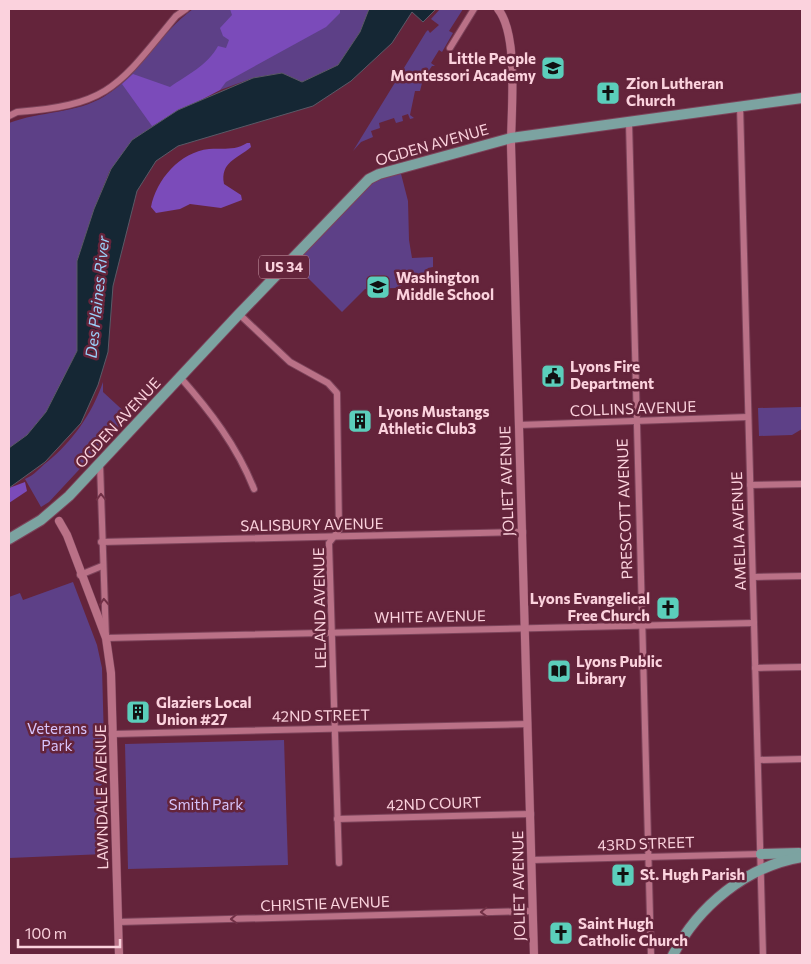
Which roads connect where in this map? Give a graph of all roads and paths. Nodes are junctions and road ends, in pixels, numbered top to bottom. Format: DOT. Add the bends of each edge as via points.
graph roads {
  1 [pos="186,9"];
  2 [pos="474,9"];
  3 [pos="498,9"];
  4 [pos="450,48"];
  5 [pos="802,98"];
  6 [pos="740,106"];
  7 [pos="9,110"];
  8 [pos="17,112"];
  9 [pos="9,116"];
  10 [pos="629,123"];
  11 [pos="511,138"];
  12 [pos="239,314"];
  13 [pos="180,377"];
  14 [pos="748,417"];
  15 [pos="636,422"];
  16 [pos="519,425"];
  17 [pos="100,464"];
  18 [pos="802,484"];
  19 [pos="750,485"];
  20 [pos="254,489"];
  21 [pos="52,512"];
  22 [pos="59,521"];
  23 [pos="523,532"];
  24 [pos="334,537"];
  25 [pos="9,539"];
  26 [pos="101,542"];
  27 [pos="102,566"];
  28 [pos="80,575"];
  29 [pos="802,576"];
  30 [pos="753,577"];
  31 [pos="754,623"];
  32 [pos="641,626"];
  33 [pos="526,627"];
  34 [pos="332,632"];
  35 [pos="106,638"];
  36 [pos="802,667"];
  37 [pos="755,668"];
  38 [pos="528,724"];
  39 [pos="334,728"];
  40 [pos="114,734"];
  41 [pos="802,759"];
  42 [pos="758,760"];
  43 [pos="531,814"];
  44 [pos="337,819"];
  45 [pos="761,854"];
  46 [pos="802,855"];
  47 [pos="647,857"];
  48 [pos="532,860"];
  49 [pos="339,863"];
  50 [pos="761,870"];
  51 [pos="533,911"];
  52 [pos="118,922"];
  53 [pos="119,955"];
  54 [pos="534,955"];
  55 [pos="651,955"];
  56 [pos="673,955"];
  57 [pos="763,955"];
  1 -- 8 [label="street" via="176,16 128,74 106,92 74,105"];
  2 -- 4 [label="street"];
  3 -- 11 [label="street, JOLIET AVENUE" via="509,32"];
  5 -- 6 [label="main road, OGDEN AVENUE / US 34"];
  6 -- 10 [label="main road, OGDEN AVENUE / US 34"];
  6 -- 14 [label="street, AMELIA AVENUE"];
  7 -- 8 [label="street"];
  8 -- 9 [label="street"];
  10 -- 11 [label="main road, OGDEN AVENUE / US 34"];
  10 -- 15 [label="street, PRESCOTT AVENUE"];
  11 -- 12 [label="main road, OGDEN AVENUE / US 34" via="369,179"];
  11 -- 16 [label="street, JOLIET AVENUE"];
  12 -- 13 [label="main road, OGDEN AVENUE / US 34"];
  12 -- 24 [label="street, LELAND AVENUE" via="290,362 336,390 339,530"];
  13 -- 17 [label="main road, OGDEN AVENUE / US 34"];
  13 -- 20 [label="street" via="230,440"];
  14 -- 15 [label="street, COLLINS AVENUE"];
  14 -- 19 [label="street, AMELIA AVENUE"];
  15 -- 16 [label="street, COLLINS AVENUE"];
  15 -- 32 [label="street, PRESCOTT AVENUE"];
  16 -- 23 [label="street, JOLIET AVENUE"];
  17 -- 21 [label="main road, OGDEN AVENUE / US 34"];
  26 -- 17 [label="street, LAWNDALE AVENUE, one-way"];
  18 -- 19 [label="street"];
  19 -- 30 [label="street, AMELIA AVENUE"];
  21 -- 22 [label="street, LAWNDALE AVENUE"];
  21 -- 25 [label="main road, OGDEN AVENUE / US 34"];
  22 -- 28 [label="street, LAWNDALE AVENUE"];
  23 -- 24 [label="street, SALISBURY AVENUE"];
  23 -- 33 [label="street, JOLIET AVENUE"];
  24 -- 26 [label="street, SALISBURY AVENUE"];
  24 -- 34 [label="street, LELAND AVENUE" via="329,543"];
  26 -- 27 [label="street, LAWNDALE AVENUE"];
  27 -- 28 [label="street"];
  35 -- 27 [label="street, LAWNDALE AVENUE, one-way"];
  28 -- 35 [label="street, LAWNDALE AVENUE"];
  29 -- 30 [label="street"];
  30 -- 31 [label="street, AMELIA AVENUE"];
  31 -- 32 [label="street, WHITE AVENUE"];
  31 -- 37 [label="street, AMELIA AVENUE"];
  32 -- 33 [label="street, WHITE AVENUE"];
  32 -- 47 [label="street, PRESCOTT AVENUE"];
  33 -- 34 [label="street, WHITE AVENUE"];
  33 -- 38 [label="street, JOLIET AVENUE"];
  34 -- 35 [label="street, WHITE AVENUE"];
  34 -- 39 [label="street, LELAND AVENUE"];
  35 -- 40 [label="street, LAWNDALE AVENUE" via="112,674"];
  36 -- 37 [label="street"];
  37 -- 42 [label="street, AMELIA AVENUE"];
  38 -- 39 [label="street, 42ND STREET"];
  38 -- 43 [label="street, JOLIET AVENUE"];
  39 -- 40 [label="street, 42ND STREET"];
  39 -- 44 [label="street, LELAND AVENUE"];
  40 -- 52 [label="street, LAWNDALE AVENUE"];
  41 -- 42 [label="street"];
  42 -- 45 [label="street, AMELIA AVENUE"];
  43 -- 44 [label="street, 42ND COURT"];
  43 -- 48 [label="street, JOLIET AVENUE"];
  44 -- 49 [label="street, LELAND AVENUE"];
  45 -- 46 [label="main road"];
  45 -- 47 [label="street, 43RD STREET"];
  45 -- 50 [label="street, AMELIA AVENUE"];
  46 -- 50 [label="main road"];
  47 -- 48 [label="street, 43RD STREET"];
  47 -- 55 [label="street, PRESCOTT AVENUE"];
  48 -- 51 [label="street, JOLIET AVENUE"];
  50 -- 56 [label="main road" via="717,899 694,923"];
  50 -- 57 [label="street, AMELIA AVENUE"];
  51 -- 52 [label="street, CHRISTIE AVENUE, one-way"];
  51 -- 54 [label="street, JOLIET AVENUE"];
  52 -- 53 [label="street, LAWNDALE AVENUE"];
}
